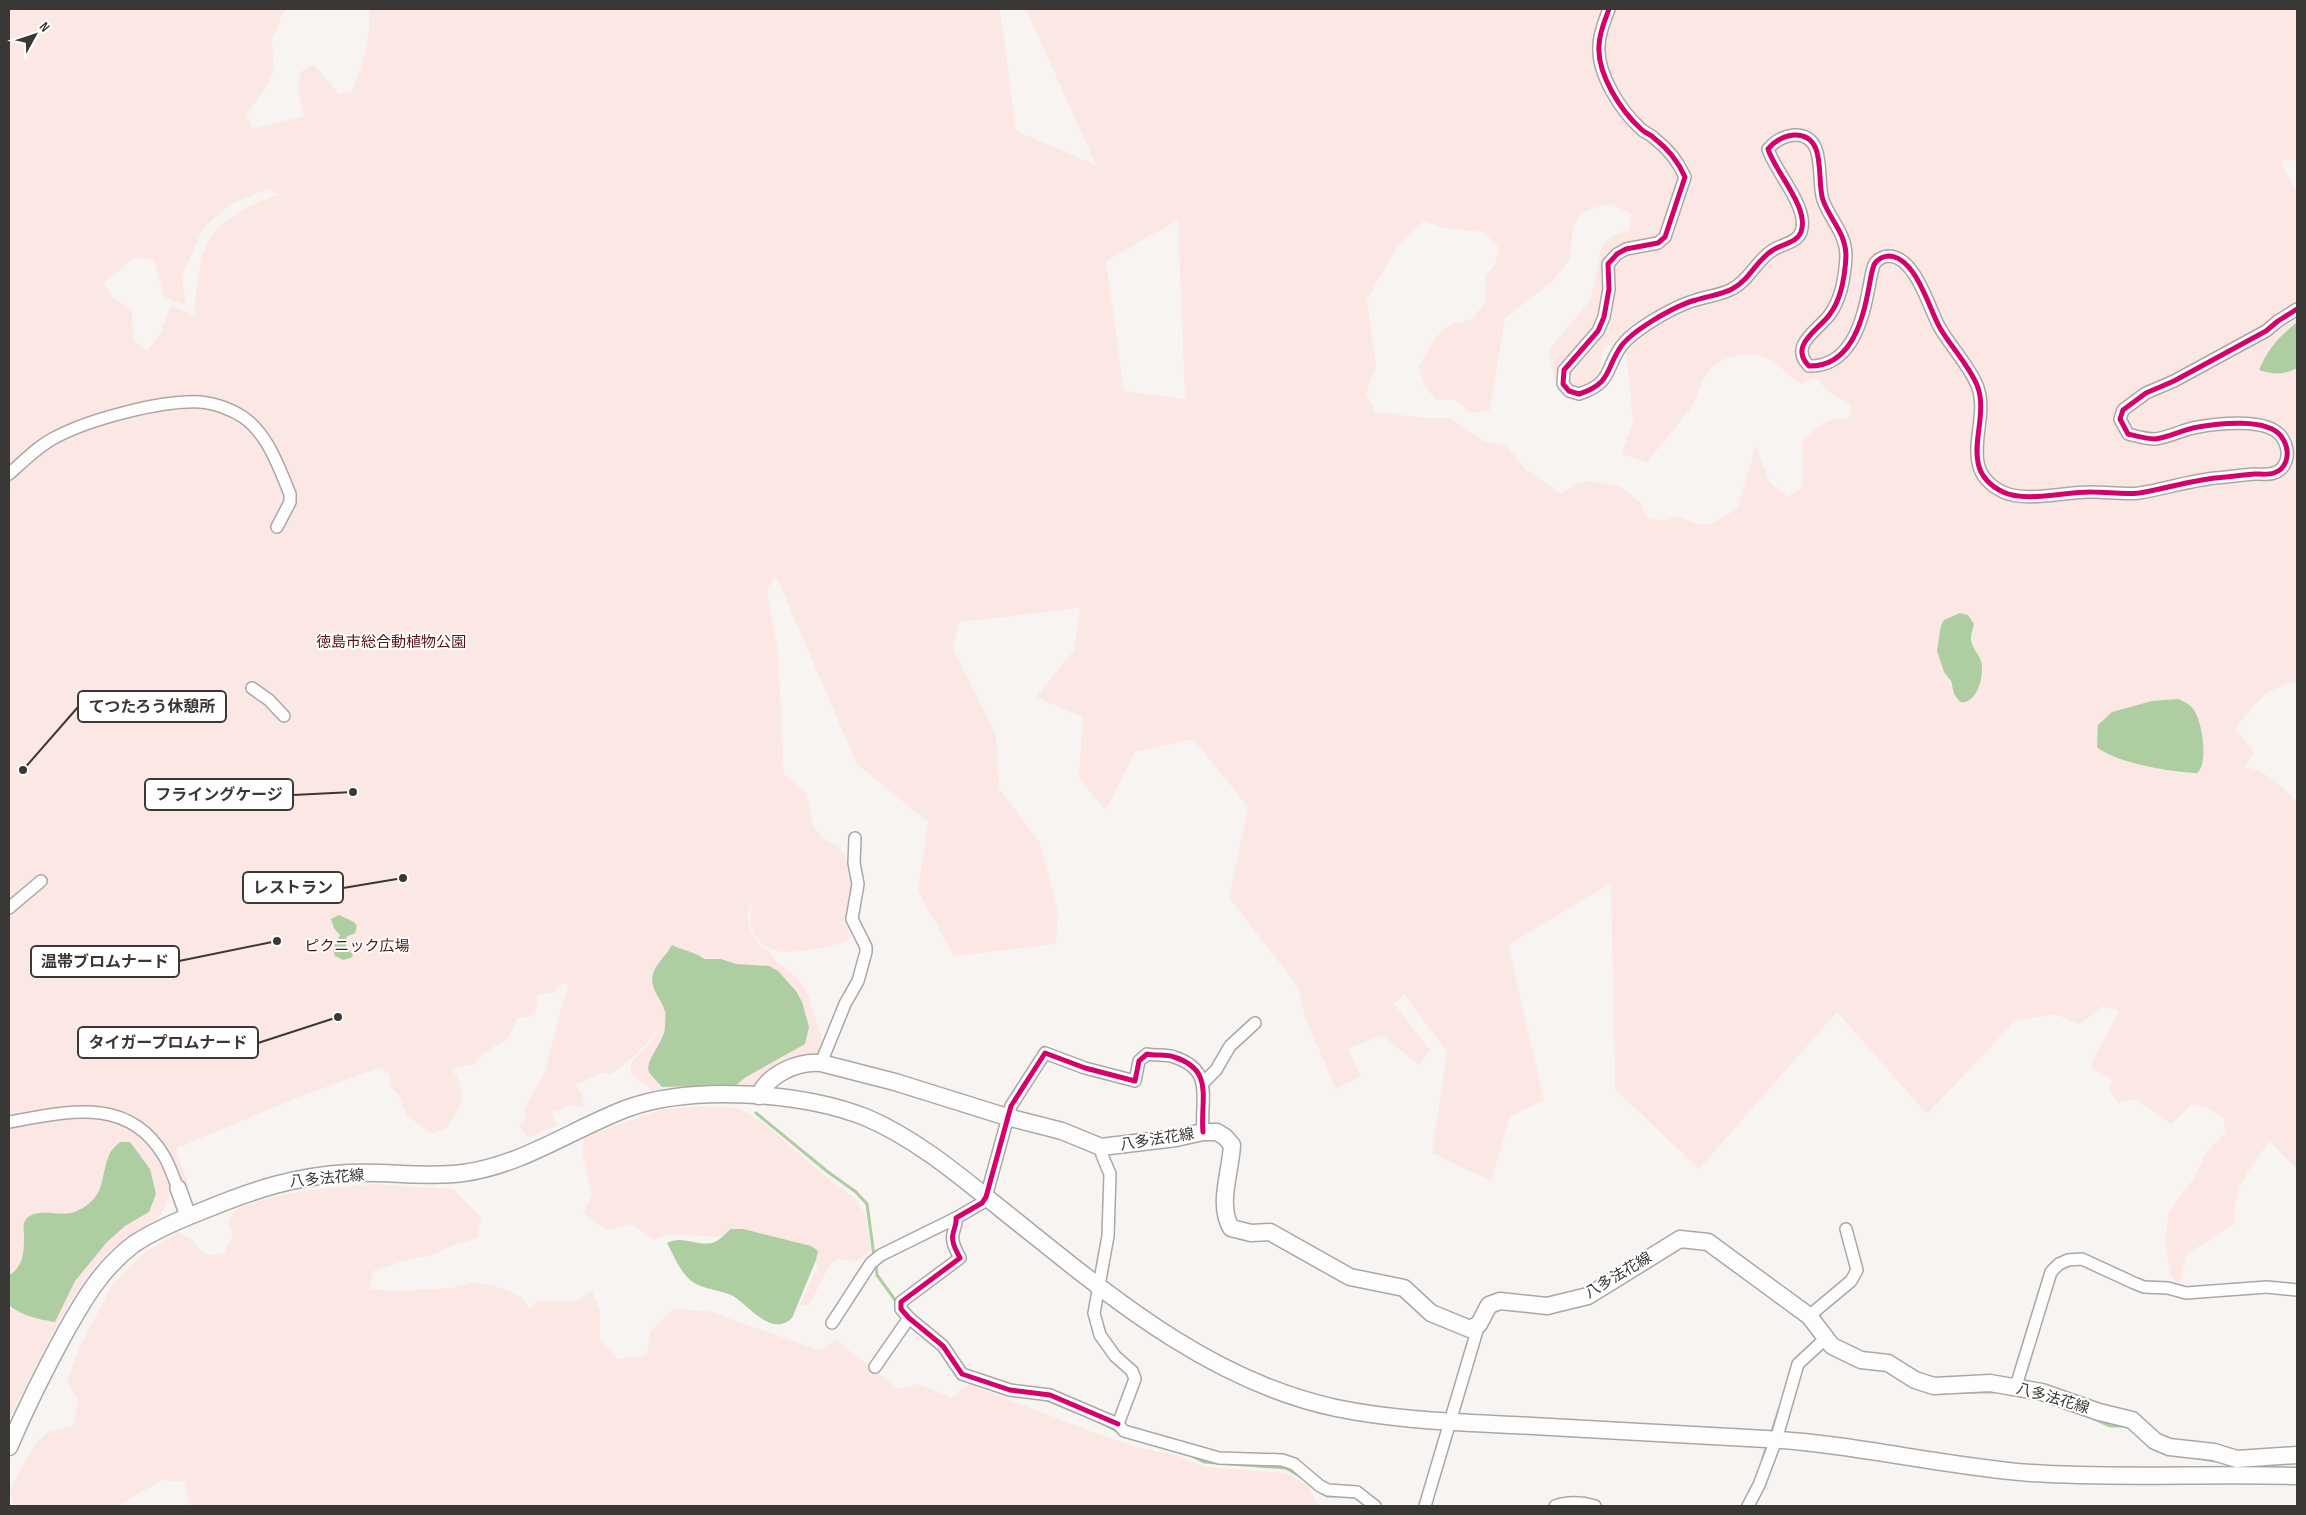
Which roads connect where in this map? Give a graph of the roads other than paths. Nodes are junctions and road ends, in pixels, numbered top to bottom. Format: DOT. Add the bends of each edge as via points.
graph roads {
  1 [pos="1610,9"];
  2 [pos="2297,310"];
  3 [pos="9,474"];
  4 [pos="276,528"];
  5 [pos="252,688"];
  6 [pos="284,716"];
  7 [pos="855,838"];
  8 [pos="42,881"];
  9 [pos="9,908"];
  10 [pos="1255,1023"];
  11 [pos="821,1063"];
  12 [pos="1203,1083"];
  13 [pos="759,1096"];
  14 [pos="1007,1116"];
  15 [pos="9,1122"];
  16 [pos="1203,1132"];
  17 [pos="1101,1147"];
  18 [pos="178,1188"];
  19 [pos="986,1197"];
  20 [pos="188,1216"];
  21 [pos="956,1218"];
  22 [pos="1846,1229"];
  23 [pos="1098,1286"];
  24 [pos="2297,1290"];
  25 [pos="1808,1316"];
  26 [pos="909,1318"];
  27 [pos="832,1323"];
  28 [pos="1479,1324"];
  29 [pos="1825,1339"];
  30 [pos="875,1366"];
  31 [pos="2016,1386"];
  32 [pos="1451,1421"];
  33 [pos="1118,1424"];
  34 [pos="1776,1440"];
  35 [pos="9,1447"];
  36 [pos="2297,1455"];
  37 [pos="2297,1476"];
  38 [pos="1375,1506"];
  39 [pos="1424,1506"];
  40 [pos="1555,1506"];
  41 [pos="1595,1506"];
  42 [pos="1748,1506"];
  1 -- 2 [label="street" via="1598,47 1603,71 1622,108 1669,152 1680,165 1684,177 1665,237 1658,243 1626,249 1608,264 1609,289 1604,317 1598,331 1564,370 1563,384 1569,391 1579,394 1599,384 1606,377 1621,346 1638,329 1693,300 1732,289 1744,281 1763,257 1800,235 1801,216 1797,201 1768,149 1775,141 1788,136 1802,135 1811,141 1818,153 1822,197 1826,210 1842,234 1846,254 1838,299 1830,315 1805,341 1802,348 1804,360 1809,366 1821,366 1843,352 1860,324 1874,264 1889,256 1899,259 1920,283 1940,327 1977,385 1982,410 1975,451 1977,461 1984,475 2004,492 2020,496 2136,493 2212,478 2272,474 2284,468 2287,459 2285,442 2277,431 2268,426 2198,427 2152,439 2128,434 2120,419 2123,410 2146,393 2266,331"];
  3 -- 4 [label="street" via="56,437 106,418 179,403 200,402 218,406 243,418 270,449 290,494 290,502"];
  5 -- 6 [label="street"];
  7 -- 11 [label="street" via="854,863 858,884 852,919 866,952 858,981"];
  8 -- 9 [label="street"];
  10 -- 12 [label="street" via="1230,1046 1216,1070"];
  11 -- 13 [label="main road, 八多法花線" via="781,1072 763,1085"];
  11 -- 14 [label="main road, 八多法花線"];
  12 -- 14 [label="street" via="1193,1066 1173,1056 1147,1054 1139,1061 1135,1080 1085,1068 1045,1053"];
  12 -- 16 [label="street"];
  13 -- 19 [label="main road, 八多法花線" via="806,1101 870,1119 905,1137"];
  13 -- 20 [label="main road, 八多法花線" via="662,1098 625,1109 496,1166 461,1173 414,1176 351,1173 280,1182"];
  14 -- 17 [label="main road, 八多法花線" via="1062,1131"];
  14 -- 19 [label="street"];
  15 -- 18 [label="street" via="88,1110 125,1119 156,1143"];
  16 -- 17 [label="main road, 八多法花線" via="1167,1140"];
  16 -- 28 [label="main road, 八多法花線" via="1217,1132 1232,1144 1226,1189 1226,1219 1231,1228 1251,1233 1270,1232 1350,1277 1404,1288 1431,1313 1470,1329"];
  17 -- 23 [label="street" via="1110,1174 1110,1185 1108,1236"];
  18 -- 20 [label="street"];
  19 -- 21 [label="street"];
  19 -- 23 [label="main road, 八多法花線"];
  20 -- 35 [label="main road, 八多法花線" via="146,1236 104,1270 86,1295 36,1386"];
  21 -- 26 [label="street" via="952,1235 960,1258 901,1302 901,1309"];
  21 -- 27 [label="street" via="880,1255 871,1263"];
  22 -- 25 [label="street" via="1857,1270 1852,1281"];
  23 -- 32 [label="main road, 八多法花線" via="1159,1331 1209,1362 1259,1384 1331,1407 1382,1416"];
  23 -- 33 [label="street" via="1094,1313 1100,1335 1115,1356 1132,1371 1135,1379"];
  24 -- 31 [label="street" via="2267,1287 2186,1293 2134,1283 2082,1259 2068,1260 2052,1272"];
  25 -- 28 [label="main road, 八多法花線" via="1708,1242 1680,1239 1588,1296 1547,1306 1500,1301 1489,1305"];
  25 -- 29 [label="main road, 八多法花線"];
  26 -- 30 [label="street"];
  26 -- 33 [label="street" via="943,1346 962,1374 1010,1390 1050,1395"];
  28 -- 32 [label="street"];
  29 -- 31 [label="main road, 八多法花線" via="1832,1346 1861,1360 1888,1363 1915,1380 1934,1386 1990,1383"];
  29 -- 34 [label="street" via="1798,1364"];
  31 -- 36 [label="main road, 八多法花線" via="2132,1420 2155,1441 2168,1447 2214,1452 2237,1459"];
  32 -- 34 [label="main road, 八多法花線"];
  32 -- 39 [label="street"];
  33 -- 38 [label="street" via="1124,1431 1219,1458 1282,1460 1294,1464 1328,1490 1357,1492"];
  34 -- 37 [label="main road, 八多法花線" via="1816,1442 2022,1472 2094,1476"];
  34 -- 42 [label="street"];
  40 -- 41 [label="street" via="1584,1503"];
}
